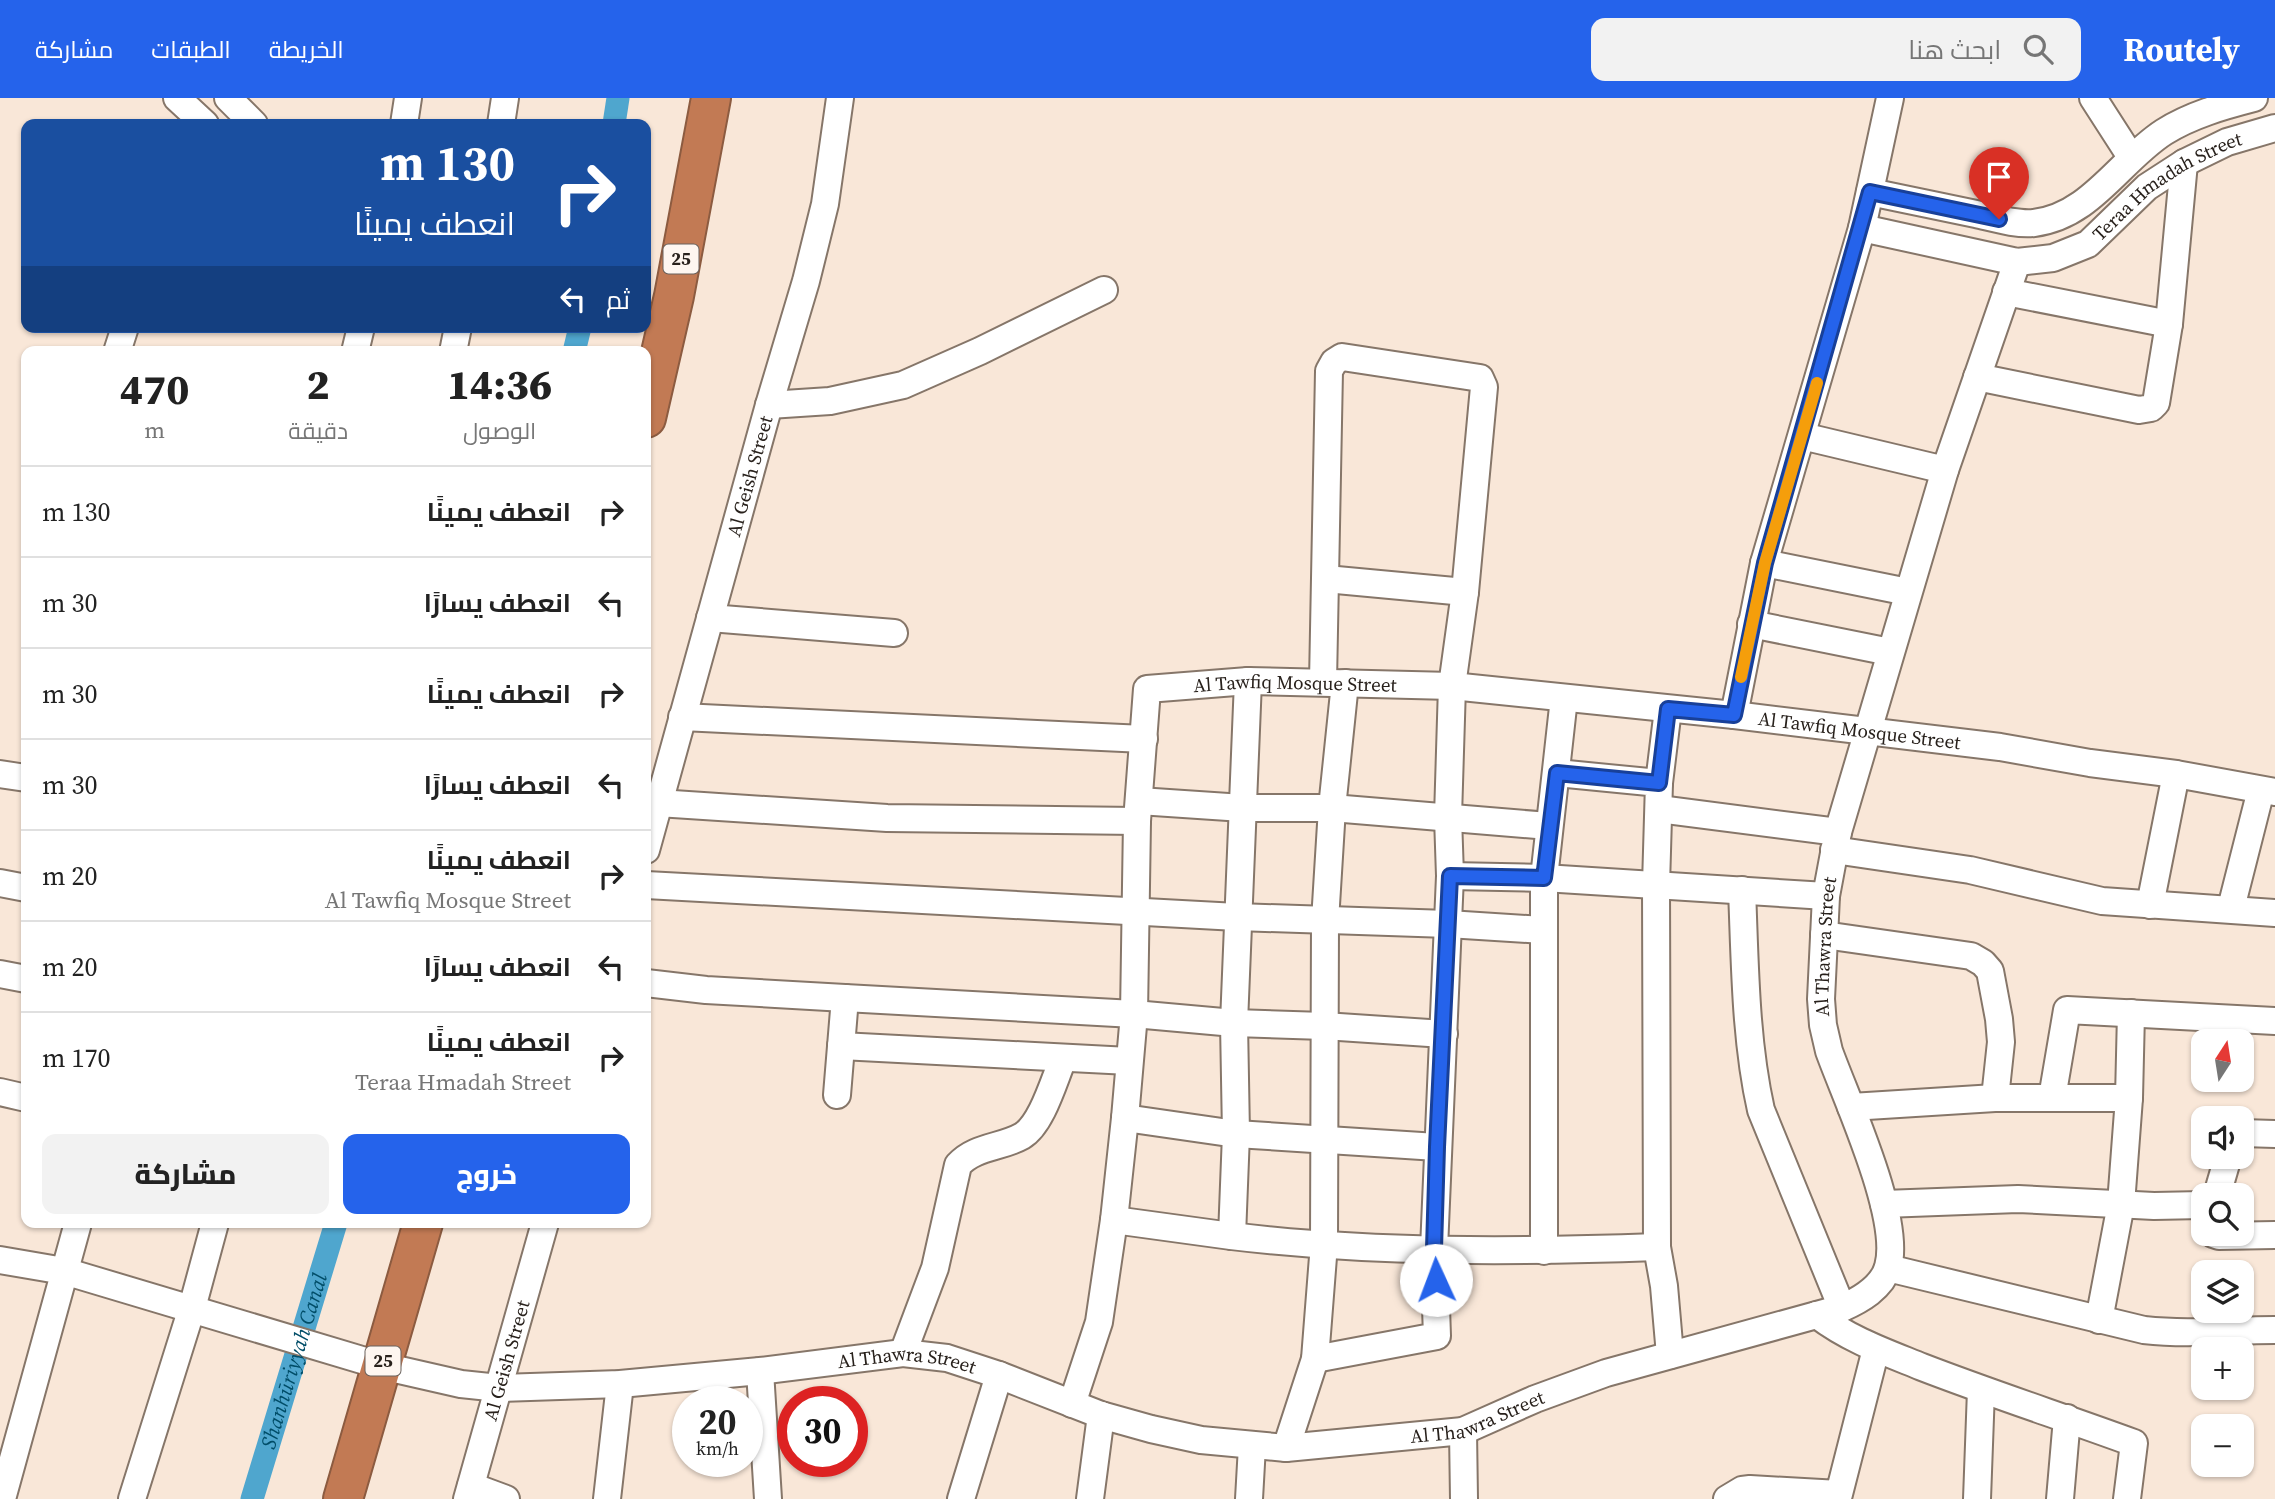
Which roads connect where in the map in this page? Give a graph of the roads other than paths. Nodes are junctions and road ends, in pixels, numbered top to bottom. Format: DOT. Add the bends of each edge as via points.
graph roads {
  1 [pos="228,98"];
  2 [pos="408,98"];
  3 [pos="505,98"];
  4 [pos="711,98"];
  5 [pos="841,98"];
  6 [pos="1890,98"];
  7 [pos="2093,98"];
  8 [pos="2254,98"];
  9 [pos="249,119"];
  10 [pos="405,119"];
  11 [pos="502,119"];
  12 [pos="2275,128"];
  13 [pos="2131,157"];
  14 [pos="2183,163"];
  15 [pos="1870,192"];
  16 [pos="1862,228"];
  17 [pos="2017,262"];
  18 [pos="1104,290"];
  19 [pos="2006,292"];
  20 [pos="2169,324"];
  21 [pos="1977,377"];
  22 [pos="651,396"];
  23 [pos="769,404"];
  24 [pos="1802,436"];
  25 [pos="1945,470"];
  26 [pos="1765,563"];
  27 [pos="1326,579"];
  28 [pos="1465,592"];
  29 [pos="1908,592"];
  30 [pos="710,618"];
  31 [pos="1751,624"];
  32 [pos="894,633"];
  33 [pos="1890,652"];
  34 [pos="1248,681"];
  35 [pos="1334,682"];
  36 [pos="1452,686"];
  37 [pos="1564,698"];
  38 [pos="1668,709"];
  39 [pos="1734,715"];
  40 [pos="682,717"];
  41 [pos="1866,732"];
  42 [pos="1144,739"];
  43 [pos="1557,773"];
  44 [pos="0,774"];
  45 [pos="2176,774"];
  46 [pos="21,777"];
  47 [pos="2268,791"];
  48 [pos="1659,796"];
  49 [pos="658,803"];
  50 [pos="1243,808"];
  51 [pos="1332,808"];
  52 [pos="1138,811"];
  53 [pos="1448,817"];
  54 [pos="1549,826"];
  55 [pos="651,830"];
  56 [pos="1836,841"];
  57 [pos="1450,876"];
  58 [pos="1544,878"];
  59 [pos="0,883"];
  60 [pos="651,885"];
  61 [pos="1656,885"];
  62 [pos="21,887"];
  63 [pos="1742,890"];
  64 [pos="1826,896"];
  65 [pos="2150,905"];
  66 [pos="2231,908"];
  67 [pos="1135,910"];
  68 [pos="2275,913"];
  69 [pos="1237,918"];
  70 [pos="1325,921"];
  71 [pos="1448,924"];
  72 [pos="1543,930"];
  73 [pos="1824,935"];
  74 [pos="0,974"];
  75 [pos="21,978"];
  76 [pos="651,984"];
  77 [pos="845,999"];
  78 [pos="2131,1013"];
  79 [pos="1134,1014"];
  80 [pos="2275,1021"];
  81 [pos="1234,1023"];
  82 [pos="1324,1026"];
  83 [pos="1444,1034"];
  84 [pos="841,1046"];
  85 [pos="1063,1059"];
  86 [pos="1129,1061"];
  87 [pos="0,1092"];
  88 [pos="837,1095"];
  89 [pos="21,1097"];
  90 [pos="1995,1098"];
  91 [pos="2052,1098"];
  92 [pos="2129,1098"];
  93 [pos="1851,1107"];
  94 [pos="1125,1118"];
  95 [pos="2254,1133"];
  96 [pos="1236,1134"];
  97 [pos="2275,1134"];
  98 [pos="1325,1140"];
  99 [pos="1437,1147"];
  100 [pos="1884,1204"];
  101 [pos="2121,1204"];
  102 [pos="2191,1205"];
  103 [pos="1114,1220"];
  104 [pos="78,1228"];
  105 [pos="214,1228"];
  106 [pos="422,1228"];
  107 [pos="544,1228"];
  108 [pos="1232,1236"];
  109 [pos="2254,1236"];
  110 [pos="2275,1236"];
  111 [pos="1324,1244"];
  112 [pos="1657,1247"];
  113 [pos="1434,1249"];
  114 [pos="1544,1251"];
  115 [pos="0,1260"];
  116 [pos="1888,1268"];
  117 [pos="73,1274"];
  118 [pos="192,1308"];
  119 [pos="1829,1312"];
  120 [pos="2099,1320"];
  121 [pos="2275,1331"];
  122 [pos="1876,1349"];
  123 [pos="903,1353"];
  124 [pos="1670,1355"];
  125 [pos="1315,1359"];
  126 [pos="382,1366"];
  127 [pos="760,1371"];
  128 [pos="999,1375"];
  129 [pos="620,1384"];
  130 [pos="499,1388"];
  131 [pos="1980,1390"];
  132 [pos="1072,1404"];
  133 [pos="1101,1415"];
  134 [pos="2067,1418"];
  135 [pos="11,1422"];
  136 [pos="1463,1431"];
  137 [pos="1252,1446"];
  138 [pos="1286,1448"];
  139 [pos="469,1492"];
  140 [pos="2,1499"];
  141 [pos="132,1499"];
  142 [pos="343,1499"];
  143 [pos="506,1499"];
  144 [pos="607,1499"];
  145 [pos="768,1499"];
  146 [pos="961,1499"];
  147 [pos="1090,1499"];
  148 [pos="1249,1499"];
  149 [pos="1464,1499"];
  150 [pos="1727,1499"];
  151 [pos="1977,1499"];
  152 [pos="2060,1499"];
  153 [pos="2127,1499"];
  1 -- 9 [label="street"];
  2 -- 10 [label="street"];
  3 -- 11 [label="street"];
  4 -- 22 [label="highway, 25"];
  5 -- 23 [label="street, Al Geish Street" via="825,204"];
  6 -- 15 [label="street"];
  7 -- 13 [label="street"];
  8 -- 13 [label="street, Teraa Hmadah Street" via="2213,109 2165,131"];
  12 -- 14 [label="street, Teraa Hmadah Street" via="2227,142"];
  13 -- 15 [label="street, Teraa Hmadah Street" via="2092,197 2065,216 2032,223"];
  14 -- 17 [label="street, Teraa Hmadah Street" via="2147,187 2088,244 2053,258"];
  14 -- 20 [label="street"];
  15 -- 16 [label="street"];
  16 -- 17 [label="street, Teraa Hmadah Street"];
  16 -- 24 [label="street"];
  17 -- 19 [label="street, Al Thawra Street"];
  18 -- 23 [label="street" via="903,385 830,401"];
  19 -- 20 [label="street"];
  19 -- 21 [label="street, Al Thawra Street"];
  20 -- 21 [label="street" via="2156,403 2145,410"];
  21 -- 25 [label="street, Al Thawra Street"];
  23 -- 30 [label="street, Al Geish Street"];
  24 -- 25 [label="street"];
  24 -- 26 [label="street"];
  25 -- 29 [label="street, Al Thawra Street"];
  26 -- 29 [label="street"];
  26 -- 31 [label="street"];
  27 -- 28 [label="street"];
  27 -- 28 [label="street" via="1329,371 1342,357 1483,381"];
  27 -- 35 [label="street"];
  28 -- 36 [label="street"];
  29 -- 33 [label="street, Al Thawra Street"];
  30 -- 32 [label="street"];
  30 -- 40 [label="street, Al Geish Street"];
  31 -- 33 [label="street"];
  31 -- 39 [label="street"];
  33 -- 41 [label="street, Al Thawra Street"];
  34 -- 35 [label="street, Al Tawfiq Mosque Street"];
  34 -- 42 [label="street, Al Tawfiq Mosque Street" via="1147,689"];
  34 -- 50 [label="street"];
  35 -- 36 [label="street, Al Tawfiq Mosque Street"];
  35 -- 51 [label="street"];
  36 -- 37 [label="street, Al Tawfiq Mosque Street"];
  36 -- 53 [label="street"];
  37 -- 38 [label="street, Al Tawfiq Mosque Street"];
  37 -- 43 [label="street"];
  38 -- 39 [label="street, Al Tawfiq Mosque Street"];
  38 -- 48 [label="street"];
  39 -- 41 [label="street, Al Tawfiq Mosque Street"];
  40 -- 42 [label="street"];
  40 -- 49 [label="street, Al Geish Street"];
  41 -- 45 [label="street, Al Tawfiq Mosque Street"];
  41 -- 56 [label="street, Al Thawra Street"];
  42 -- 52 [label="street"];
  43 -- 48 [label="street"];
  43 -- 54 [label="street"];
  44 -- 46 [label="street"];
  45 -- 47 [label="street, Al Tawfiq Mosque Street"];
  45 -- 65 [label="street"];
  47 -- 66 [label="street"];
  48 -- 56 [label="street"];
  48 -- 61 [label="street"];
  49 -- 52 [label="street" via="887,818"];
  49 -- 55 [label="street, Al Geish Street"];
  50 -- 51 [label="street"];
  50 -- 52 [label="street"];
  50 -- 69 [label="street"];
  51 -- 53 [label="street"];
  51 -- 70 [label="street"];
  52 -- 67 [label="street"];
  53 -- 54 [label="street"];
  53 -- 57 [label="street"];
  54 -- 58 [label="street"];
  56 -- 64 [label="street, Al Thawra Street"];
  56 -- 65 [label="street" via="2102,901"];
  57 -- 58 [label="street"];
  57 -- 71 [label="street"];
  58 -- 61 [label="street"];
  58 -- 72 [label="street"];
  59 -- 62 [label="street"];
  60 -- 67 [label="street"];
  61 -- 63 [label="street"];
  61 -- 112 [label="street"];
  63 -- 64 [label="street"];
  63 -- 119 [label="street" via="1758,1096"];
  64 -- 73 [label="street, Al Thawra Street"];
  65 -- 66 [label="street"];
  66 -- 68 [label="street"];
  67 -- 69 [label="street"];
  67 -- 79 [label="street"];
  69 -- 70 [label="street"];
  69 -- 81 [label="street"];
  70 -- 71 [label="street"];
  70 -- 82 [label="street"];
  71 -- 72 [label="street"];
  71 -- 83 [label="street"];
  72 -- 114 [label="street"];
  73 -- 90 [label="street" via="1971,956 1983,963 1990,971 1999,1019"];
  73 -- 93 [label="street, Al Thawra Street" via="1823,1025"];
  74 -- 75 [label="street"];
  76 -- 77 [label="street"];
  77 -- 79 [label="street"];
  77 -- 84 [label="street"];
  78 -- 80 [label="street"];
  78 -- 91 [label="street" via="2067,1010"];
  78 -- 92 [label="street"];
  79 -- 81 [label="street"];
  79 -- 86 [label="street"];
  81 -- 82 [label="street"];
  81 -- 96 [label="street"];
  82 -- 83 [label="street"];
  82 -- 98 [label="street"];
  83 -- 99 [label="street"];
  84 -- 85 [label="street"];
  84 -- 88 [label="street"];
  85 -- 86 [label="street"];
  85 -- 123 [label="street" via="1033,1126 1014,1139 969,1153 958,1165 935,1268"];
  86 -- 94 [label="street"];
  87 -- 89 [label="street"];
  90 -- 91 [label="street"];
  90 -- 93 [label="street"];
  91 -- 92 [label="street"];
  92 -- 101 [label="street"];
  93 -- 100 [label="street, Al Thawra Street"];
  94 -- 96 [label="street"];
  94 -- 103 [label="street"];
  95 -- 97 [label="street"];
  96 -- 98 [label="street"];
  96 -- 108 [label="street"];
  98 -- 99 [label="street"];
  98 -- 111 [label="street"];
  99 -- 113 [label="street"];
  100 -- 101 [label="street" via="2018,1199"];
  100 -- 116 [label="street, Al Thawra Street" via="1891,1239"];
  101 -- 102 [label="street"];
  101 -- 120 [label="street"];
  103 -- 108 [label="street"];
  103 -- 132 [label="street" via="1100,1322"];
  104 -- 117 [label="street"];
  105 -- 118 [label="street"];
  106 -- 126 [label="highway, 25"];
  107 -- 130 [label="street, Al Geish Street"];
  108 -- 111 [label="street"];
  109 -- 110 [label="street"];
  111 -- 113 [label="street"];
  111 -- 125 [label="street"];
  112 -- 114 [label="street"];
  112 -- 124 [label="street"];
  113 -- 114 [label="street"];
  113 -- 125 [label="street" via="1437,1336"];
  115 -- 117 [label="street, Al Thawra Street"];
  116 -- 119 [label="street, Al Thawra Street" via="1861,1300"];
  116 -- 120 [label="street"];
  117 -- 118 [label="street, Al Thawra Street"];
  117 -- 135 [label="street"];
  118 -- 126 [label="street, Al Thawra Street"];
  118 -- 141 [label="street"];
  119 -- 122 [label="street" via="1844,1334"];
  119 -- 124 [label="street, Al Thawra Street"];
  120 -- 121 [label="street" via="2181,1334"];
  122 -- 131 [label="street"];
  122 -- 150 [label="street" via="1839,1494 1750,1489"];
  123 -- 127 [label="street, Al Thawra Street"];
  123 -- 128 [label="street, Al Thawra Street" via="947,1358"];
  124 -- 136 [label="street, Al Thawra Street" via="1535,1399"];
  125 -- 138 [label="street"];
  126 -- 130 [label="street, Al Thawra Street"];
  126 -- 142 [label="highway, 25"];
  127 -- 129 [label="street, Al Thawra Street"];
  127 -- 145 [label="street"];
  128 -- 132 [label="street, Al Thawra Street"];
  128 -- 146 [label="street"];
  129 -- 130 [label="street, Al Thawra Street"];
  129 -- 144 [label="street"];
  130 -- 139 [label="street, Al Geish Street"];
  131 -- 134 [label="street"];
  131 -- 151 [label="street"];
  132 -- 133 [label="street, Al Thawra Street"];
  133 -- 137 [label="street, Al Thawra Street" via="1188,1437"];
  133 -- 147 [label="street"];
  134 -- 152 [label="street"];
  134 -- 153 [label="street" via="2134,1443"];
  135 -- 140 [label="street"];
  136 -- 138 [label="street, Al Thawra Street"];
  136 -- 149 [label="street"];
  137 -- 138 [label="street, Al Thawra Street"];
  137 -- 148 [label="street"];
  139 -- 143 [label="street"];
}
